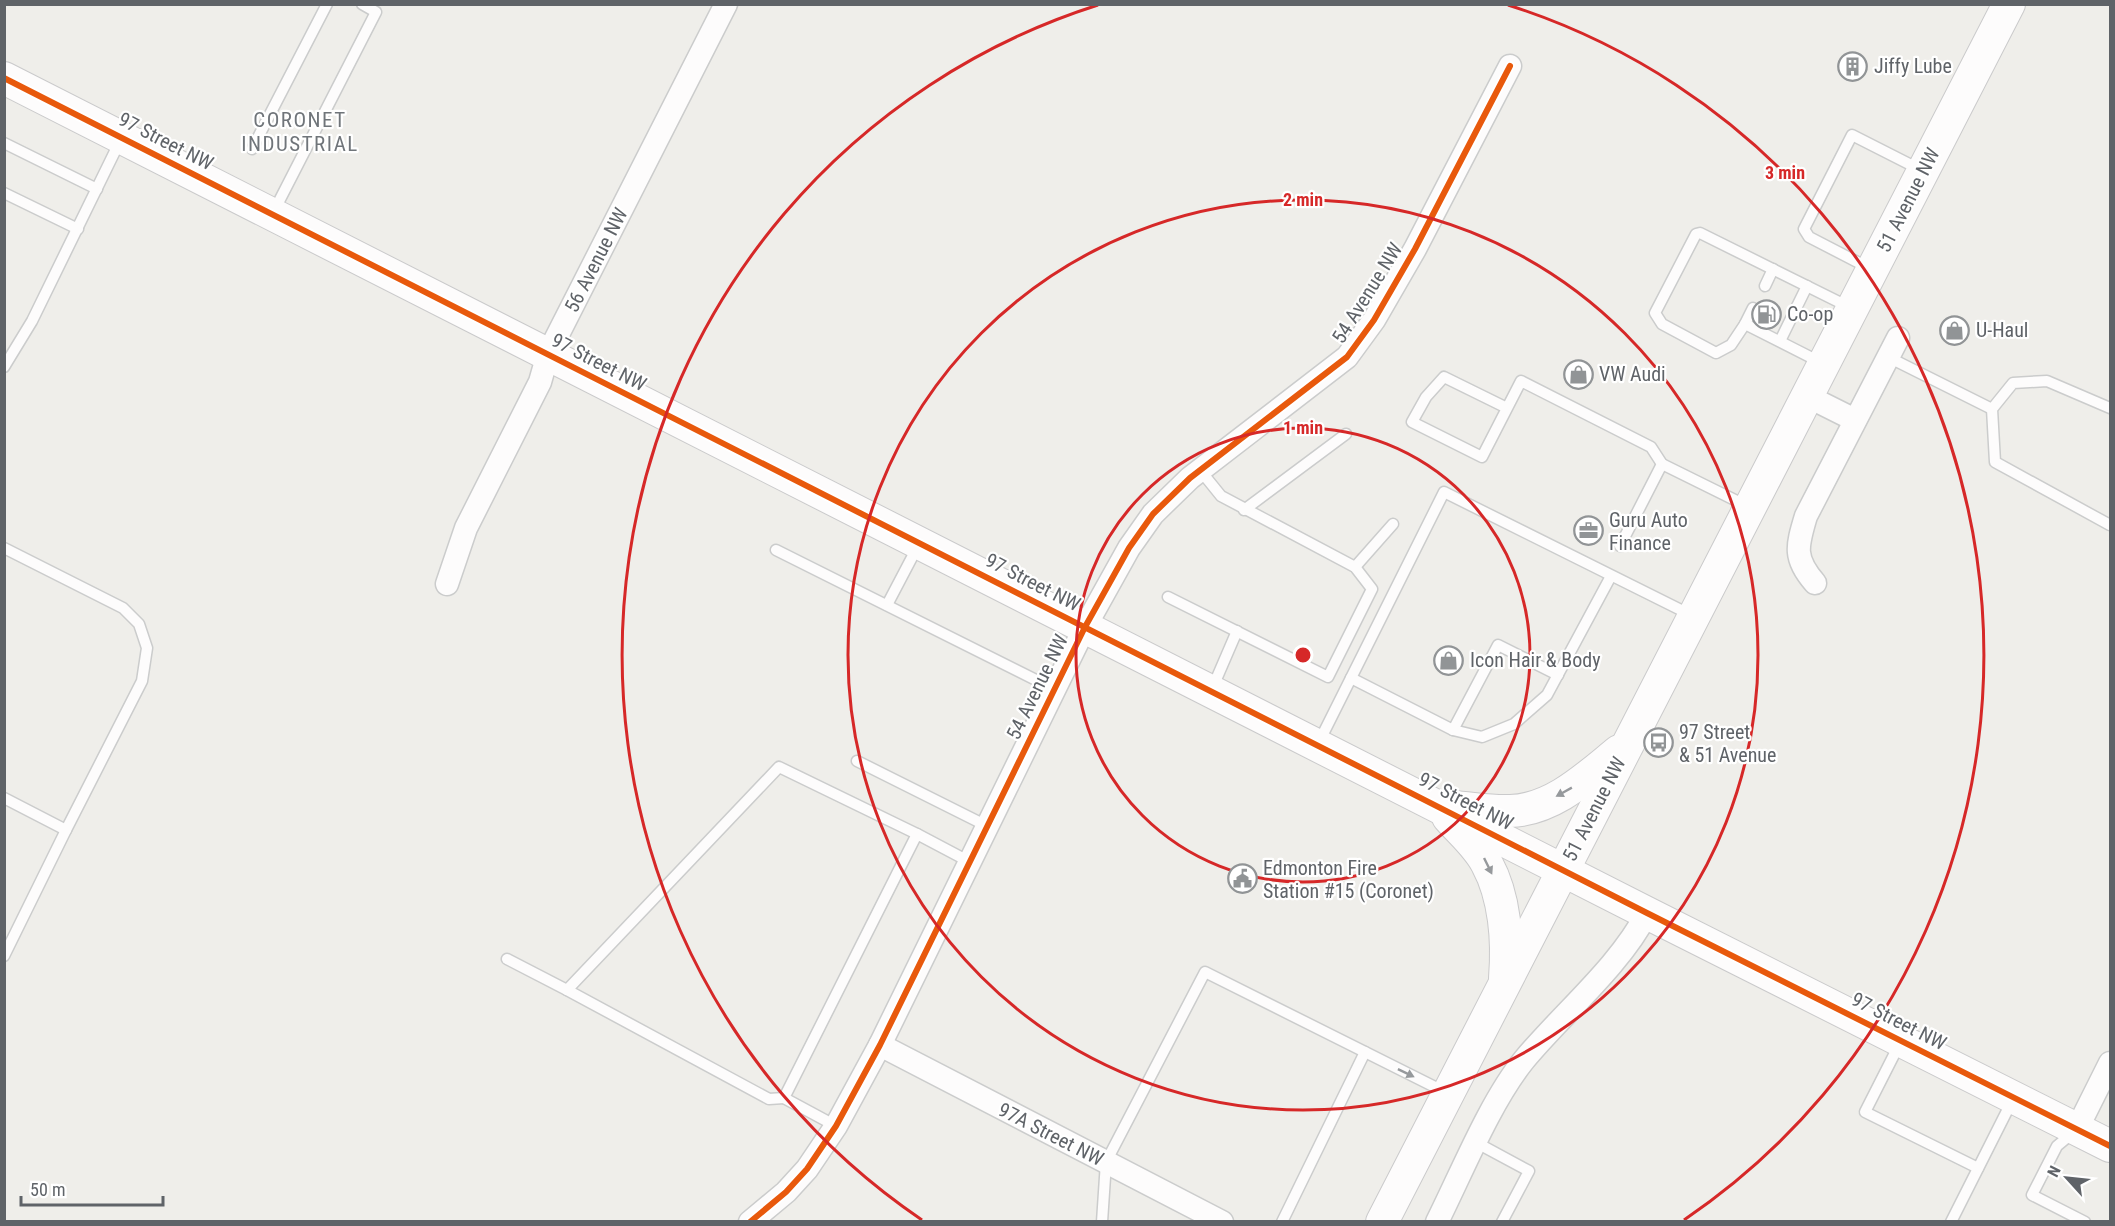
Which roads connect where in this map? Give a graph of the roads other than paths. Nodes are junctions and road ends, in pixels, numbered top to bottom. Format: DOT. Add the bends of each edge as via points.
graph roads {
  1 [pos="327,4"];
  2 [pos="362,4"];
  3 [pos="726,4"];
  4 [pos="2009,4"];
  5 [pos="1510,66"];
  6 [pos="4,78"];
  7 [pos="122,138"];
  8 [pos="4,143"];
  9 [pos="252,149"];
  10 [pos="1923,171"];
  11 [pos="97,189"];
  12 [pos="4,193"];
  13 [pos="273,214"];
  14 [pos="78,229"];
  15 [pos="1773,269"];
  16 [pos="1872,270"];
  17 [pos="1765,286"];
  18 [pos="1808,286"];
  19 [pos="1753,308"];
  20 [pos="1852,308"];
  21 [pos="1745,324"];
  22 [pos="1780,341"];
  23 [pos="1893,347"];
  24 [pos="548,354"];
  25 [pos="1824,364"];
  26 [pos="4,367"];
  27 [pos="1807,396"];
  28 [pos="1507,408"];
  29 [pos="2110,408"];
  30 [pos="1992,409"];
  31 [pos="1855,420"];
  32 [pos="1346,434"];
  33 [pos="1662,464"];
  34 [pos="1200,470"];
  35 [pos="1750,507"];
  36 [pos="1244,510"];
  37 [pos="1393,524"];
  38 [pos="2110,525"];
  39 [pos="920,542"];
  40 [pos="1620,546"];
  41 [pos="4,548"];
  42 [pos="776,550"];
  43 [pos="1355,567"];
  44 [pos="1611,576"];
  45 [pos="1815,583"];
  46 [pos="447,584"];
  47 [pos="1168,597"];
  48 [pos="887,605"];
  49 [pos="1694,617"];
  50 [pos="1085,627"];
  51 [pos="1237,631"];
  52 [pos="1558,675"];
  53 [pos="1351,678"];
  54 [pos="1054,689"];
  55 [pos="1211,692"];
  56 [pos="1453,730"];
  57 [pos="1627,744"];
  58 [pos="1318,745"];
  59 [pos="857,760"];
  60 [pos="4,798"];
  61 [pos="1437,806"];
  62 [pos="987,826"];
  63 [pos="66,830"];
  64 [pos="917,834"];
  65 [pos="970,862"];
  66 [pos="1563,869"];
  67 [pos="1647,913"];
  68 [pos="4,956"];
  69 [pos="507,959"];
  70 [pos="1504,983"];
  71 [pos="567,990"];
  72 [pos="1901,1040"];
  73 [pos="880,1045"];
  74 [pos="1365,1052"];
  75 [pos="2110,1067"];
  76 [pos="1448,1093"];
  77 [pos="784,1098"];
  78 [pos="2014,1098"];
  79 [pos="836,1126"];
  80 [pos="2077,1129"];
  81 [pos="1477,1143"];
  82 [pos="2110,1146"];
  83 [pos="1106,1162"];
  84 [pos="1978,1168"];
  85 [pos="750,1221"];
  86 [pos="1102,1221"];
  87 [pos="1222,1221"];
  88 [pos="1282,1221"];
  89 [pos="1382,1221"];
  90 [pos="1437,1221"];
  91 [pos="1502,1221"];
  92 [pos="1951,1221"];
  93 [pos="2085,1221"];
  1 -- 9 [label="lane"];
  2 -- 13 [label="lane" via="376,12"];
  3 -- 24 [label="street, 56 Avenue NW"];
  4 -- 10 [label="street, 51 Avenue NW"];
  5 -- 34 [label="street, 54 Avenue NW" via="1415,249 1374,320 1347,357"];
  6 -- 7 [label="street, 97 Street NW"];
  7 -- 11 [label="lane"];
  7 -- 13 [label="street, 97 Street NW"];
  8 -- 11 [label="lane"];
  10 -- 16 [label="street, 51 Avenue NW"];
  10 -- 16 [label="lane" via="1852,135 1804,229 1809,237"];
  11 -- 14 [label="lane"];
  12 -- 14 [label="lane"];
  13 -- 24 [label="street, 97 Street NW"];
  14 -- 26 [label="lane"];
  15 -- 17 [label="lane"];
  15 -- 18 [label="lane"];
  15 -- 21 [label="lane" via="1696,234 1655,313 1662,324 1716,353 1731,345"];
  16 -- 20 [label="street, 51 Avenue NW"];
  18 -- 20 [label="lane"];
  18 -- 22 [label="lane"];
  19 -- 21 [label="lane"];
  20 -- 25 [label="street, 51 Avenue NW"];
  21 -- 22 [label="lane"];
  22 -- 25 [label="lane"];
  23 -- 30 [label="lane"];
  23 -- 31 [label="street"];
  24 -- 39 [label="street, 97 Street NW"];
  24 -- 46 [label="street, 56 Avenue NW" via="540,382 466,528"];
  25 -- 27 [label="street, 51 Avenue NW"];
  27 -- 31 [label="street"];
  27 -- 35 [label="street, 51 Avenue NW"];
  28 -- 28 [label="lane" via="1482,457 1412,422 1444,376"];
  28 -- 33 [label="lane" via="1521,381 1651,447"];
  29 -- 30 [label="lane" via="2046,381 2013,383"];
  30 -- 38 [label="lane" via="1995,462"];
  31 -- 45 [label="street" via="1806,516 1797,547 1803,569"];
  32 -- 36 [label="lane"];
  33 -- 35 [label="lane"];
  33 -- 40 [label="lane"];
  34 -- 36 [label="lane" via="1221,496"];
  34 -- 50 [label="street, 54 Avenue NW" via="1153,514 1129,548"];
  35 -- 49 [label="street, 51 Avenue NW"];
  36 -- 43 [label="lane"];
  37 -- 43 [label="lane"];
  39 -- 48 [label="lane"];
  39 -- 50 [label="street, 97 Street NW"];
  41 -- 63 [label="lane" via="123,609 139,624 147,648 142,681"];
  42 -- 48 [label="lane"];
  43 -- 51 [label="lane" via="1372,590 1328,677"];
  44 -- 49 [label="lane"];
  44 -- 52 [label="lane"];
  44 -- 53 [label="lane" via="1444,492"];
  47 -- 51 [label="lane"];
  48 -- 54 [label="lane"];
  49 -- 57 [label="street, 51 Avenue NW"];
  50 -- 54 [label="street, 54 Avenue NW"];
  50 -- 55 [label="street, 97 Street NW"];
  51 -- 55 [label="lane"];
  52 -- 56 [label="lane" via="1547,695 1514,724 1482,737"];
  52 -- 56 [label="lane" via="1498,645"];
  53 -- 56 [label="lane"];
  53 -- 58 [label="lane"];
  54 -- 62 [label="street, 54 Avenue NW"];
  55 -- 58 [label="street, 97 Street NW"];
  57 -- 61 [label="street, one-way" via="1564,793 1538,804 1510,811"];
  57 -- 66 [label="street, 51 Avenue NW"];
  58 -- 61 [label="street, 97 Street NW"];
  59 -- 62 [label="lane"];
  60 -- 63 [label="lane"];
  61 -- 66 [label="street, 97 Street NW"];
  61 -- 70 [label="street, one-way" via="1482,856 1497,886 1507,957"];
  62 -- 65 [label="street, 54 Avenue NW"];
  63 -- 68 [label="lane"];
  64 -- 65 [label="lane"];
  64 -- 71 [label="lane" via="779,767"];
  64 -- 77 [label="lane"];
  65 -- 73 [label="street, 54 Avenue NW"];
  66 -- 67 [label="street, 97 Street NW"];
  66 -- 70 [label="street, 51 Avenue NW"];
  67 -- 72 [label="street, 97 Street NW"];
  67 -- 81 [label="street" via="1628,944 1523,1061"];
  69 -- 71 [label="lane"];
  70 -- 76 [label="street, 51 Avenue NW"];
  71 -- 77 [label="lane" via="769,1099"];
  72 -- 78 [label="street, 97 Street NW"];
  72 -- 84 [label="lane" via="1865,1112"];
  73 -- 79 [label="street, 54 Avenue NW"];
  73 -- 83 [label="street, 97A Street NW"];
  74 -- 76 [label="lane, one-way"];
  74 -- 83 [label="lane" via="1205,972"];
  74 -- 88 [label="lane"];
  75 -- 80 [label="street"];
  76 -- 89 [label="street, 51 Avenue NW"];
  77 -- 79 [label="lane"];
  78 -- 80 [label="street, 97 Street NW"];
  78 -- 84 [label="lane"];
  79 -- 85 [label="street, 54 Avenue NW" via="807,1169"];
  80 -- 82 [label="street, 97 Street NW"];
  80 -- 93 [label="lane" via="2057,1146 2032,1195"];
  81 -- 90 [label="street"];
  81 -- 91 [label="lane" via="1529,1171"];
  83 -- 86 [label="lane"];
  83 -- 87 [label="street, 97A Street NW"];
  84 -- 92 [label="lane"];
}
